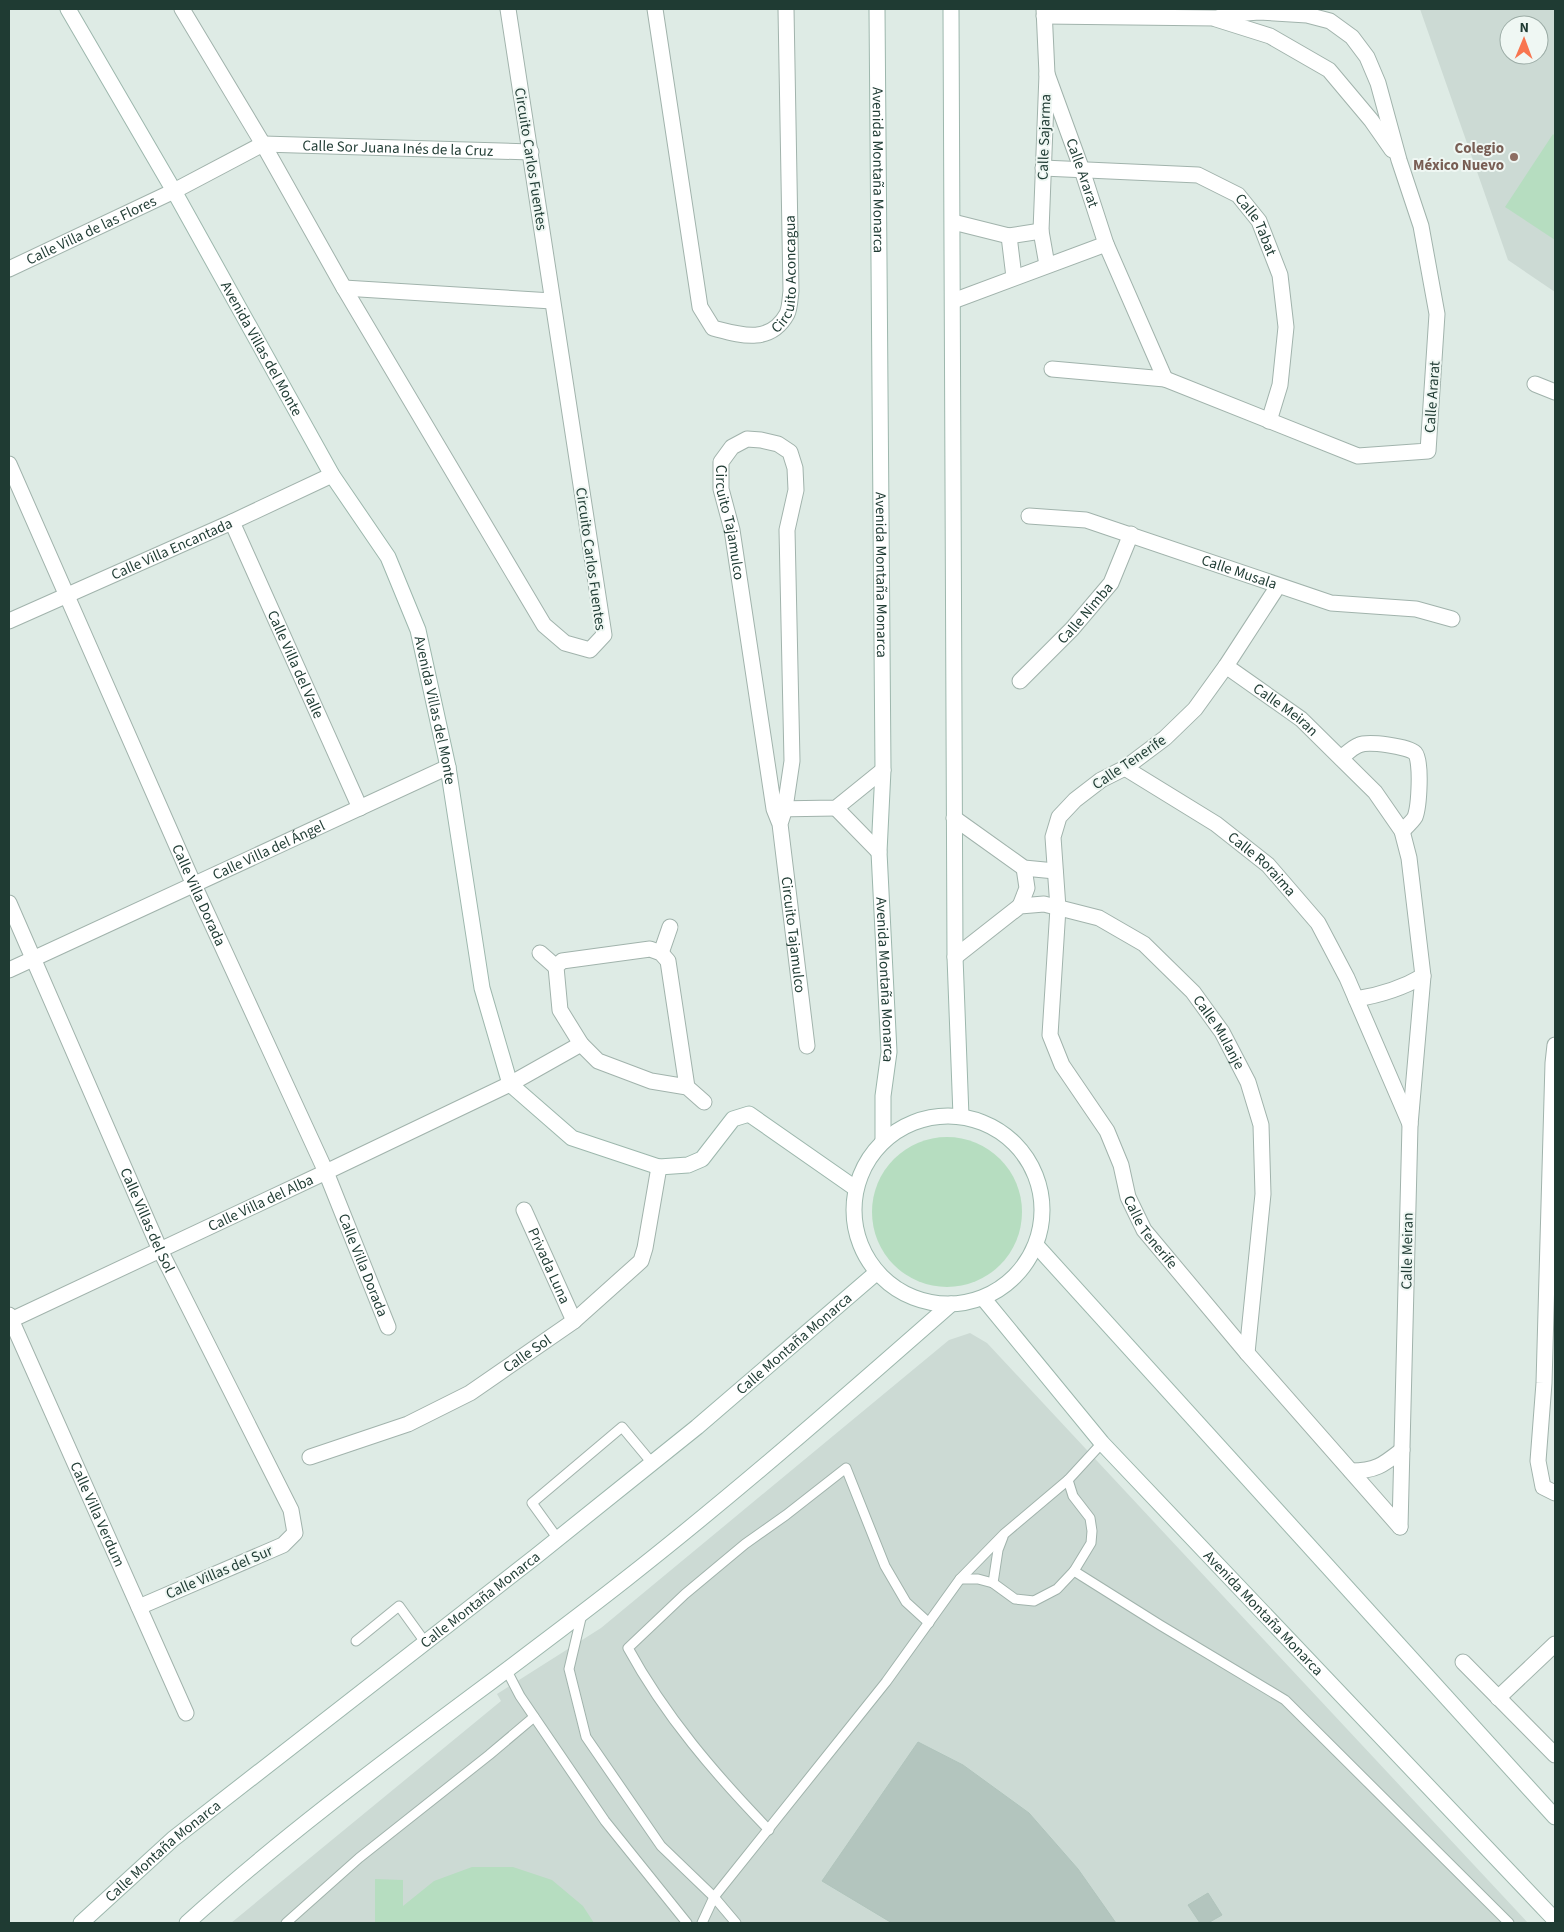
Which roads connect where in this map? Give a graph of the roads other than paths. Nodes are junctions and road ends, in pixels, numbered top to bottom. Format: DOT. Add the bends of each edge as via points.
graph roads {
  1 [pos="68,9"];
  2 [pos="182,9"];
  3 [pos="508,9"];
  4 [pos="655,9"];
  5 [pos="786,9"];
  6 [pos="878,9"];
  7 [pos="951,9"];
  8 [pos="1044,12"];
  9 [pos="1216,18"];
  10 [pos="1047,74"];
  11 [pos="263,144"];
  12 [pos="531,152"];
  13 [pos="1399,160"];
  14 [pos="1043,168"];
  15 [pos="1082,170"];
  16 [pos="174,191"];
  17 [pos="953,222"];
  18 [pos="1041,231"];
  19 [pos="1009,236"];
  20 [pos="1106,244"];
  21 [pos="1047,265"];
  22 [pos="9,269"];
  23 [pos="1014,277"];
  24 [pos="344,288"];
  25 [pos="953,300"];
  26 [pos="552,301"];
  27 [pos="1052,369"];
  28 [pos="1165,379"];
  29 [pos="1535,384"];
  30 [pos="1555,392"];
  31 [pos="1269,421"];
  32 [pos="9,464"];
  33 [pos="332,475"];
  34 [pos="1029,516"];
  35 [pos="232,522"];
  36 [pos="1131,534"];
  37 [pos="1278,586"];
  38 [pos="67,594"];
  39 [pos="1452,620"];
  40 [pos="9,621"];
  41 [pos="1226,666"];
  42 [pos="1020,681"];
  43 [pos="1341,758"];
  44 [pos="448,767"];
  45 [pos="1125,768"];
  46 [pos="883,770"];
  47 [pos="360,808"];
  48 [pos="780,808"];
  49 [pos="836,808"];
  50 [pos="954,818"];
  51 [pos="1402,831"];
  52 [pos="879,852"];
  53 [pos="1024,868"];
  54 [pos="1055,871"];
  55 [pos="194,885"];
  56 [pos="9,902"];
  57 [pos="1020,906"];
  58 [pos="1058,908"];
  59 [pos="670,927"];
  60 [pos="540,953"];
  61 [pos="661,953"];
  62 [pos="955,957"];
  63 [pos="32,959"];
  64 [pos="556,967"];
  65 [pos="9,970"];
  66 [pos="1423,976"];
  67 [pos="1356,999"];
  68 [pos="581,1044"];
  69 [pos="1555,1045"];
  70 [pos="807,1046"];
  71 [pos="1554,1064"];
  72 [pos="510,1084"];
  73 [pos="687,1087"];
  74 [pos="704,1102"];
  75 [pos="961,1116"];
  76 [pos="1410,1125"];
  77 [pos="883,1141"];
  78 [pos="660,1167"];
  79 [pos="326,1172"];
  80 [pos="855,1188"];
  81 [pos="1552,1208"];
  82 [pos="524,1210"];
  83 [pos="1551,1243"];
  84 [pos="1036,1245"];
  85 [pos="160,1250"];
  86 [pos="876,1272"];
  87 [pos="983,1298"];
  88 [pos="951,1304"];
  89 [pos="10,1319"];
  90 [pos="574,1321"];
  91 [pos="388,1327"];
  92 [pos="1248,1353"];
  93 [pos="1550,1384"];
  94 [pos="1102,1443"];
  95 [pos="1402,1450"];
  96 [pos="310,1457"];
  97 [pos="652,1464"];
  98 [pos="1351,1471"];
  99 [pos="1068,1480"];
  100 [pos="1555,1493"];
  101 [pos="1400,1527"];
  102 [pos="295,1533"];
  103 [pos="1004,1534"];
  104 [pos="558,1539"];
  105 [pos="1074,1571"];
  106 [pos="960,1580"];
  107 [pos="993,1583"];
  108 [pos="139,1607"];
  109 [pos="583,1611"];
  110 [pos="929,1623"];
  111 [pos="356,1641"];
  112 [pos="425,1642"];
  113 [pos="1555,1644"];
  114 [pos="1463,1662"];
  115 [pos="506,1669"];
  116 [pos="1498,1698"];
  117 [pos="186,1713"];
  118 [pos="534,1717"];
  119 [pos="1555,1755"];
  120 [pos="1555,1817"];
  121 [pos="769,1830"];
  122 [pos="714,1897"];
  123 [pos="1555,1920"];
  124 [pos="81,1923"];
  125 [pos="187,1923"];
  126 [pos="286,1923"];
  127 [pos="687,1923"];
  128 [pos="702,1923"];
  129 [pos="736,1923"];
  130 [pos="1509,1923"];
  1 -- 16 [label="street, Avenida Villas del Monte"];
  2 -- 11 [label="street, Circuito Carlos Fuentes"];
  3 -- 12 [label="street, Circuito Carlos Fuentes"];
  4 -- 5 [label="street, Circuito Aconcagua" via="700,307 713,328 758,336 778,326 787,313 791,291"];
  6 -- 46 [label="street, Avenida Montaña Monarca"];
  7 -- 17 [label="street"];
  8 -- 9 [label="street, Calle Ararat"];
  8 -- 10 [label="street, Calle Sajarma"];
  9 -- 13 [label="street, Calle Ararat" via="1270,36 1329,70"];
  9 -- 13 [label="street, Calle Ararat" via="1259,12 1307,15 1330,21 1352,37 1367,57 1378,83"];
  10 -- 14 [label="street, Calle Sajarma"];
  10 -- 15 [label="street, Calle Ararat"];
  11 -- 12 [label="street, Calle Sor Juana Inés de la Cruz"];
  11 -- 16 [label="street"];
  11 -- 24 [label="street, Circuito Carlos Fuentes"];
  12 -- 26 [label="street, Circuito Carlos Fuentes"];
  13 -- 31 [label="street, Calle Ararat" via="1420,226 1437,314 1428,451 1358,456"];
  14 -- 15 [label="street, Calle Tabat"];
  14 -- 18 [label="street, Calle Sajarma"];
  15 -- 20 [label="street, Calle Ararat"];
  15 -- 31 [label="street, Calle Tabat" via="1198,175 1238,195 1259,221 1280,276 1286,327 1280,385"];
  16 -- 22 [label="street, Calle Villa de las Flores"];
  16 -- 33 [label="street, Avenida Villas del Monte"];
  17 -- 19 [label="street"];
  17 -- 25 [label="street"];
  18 -- 19 [label="street"];
  18 -- 21 [label="street, Calle Sajarma"];
  19 -- 23 [label="street"];
  20 -- 21 [label="street"];
  20 -- 28 [label="street, Calle Ararat"];
  21 -- 23 [label="street"];
  23 -- 25 [label="street"];
  24 -- 26 [label="street"];
  24 -- 26 [label="street, Circuito Carlos Fuentes" via="544,625 565,643 590,650 604,636"];
  25 -- 50 [label="street"];
  27 -- 28 [label="street, Calle Ararat"];
  28 -- 31 [label="street, Calle Ararat"];
  29 -- 30 [label="street"];
  32 -- 38 [label="street, Calle Villa Dorada"];
  33 -- 35 [label="street, Calle Villa Encantada"];
  33 -- 44 [label="street, Avenida Villas del Monte" via="388,557 418,630"];
  34 -- 36 [label="street, Calle Musala" via="1086,520"];
  35 -- 38 [label="street, Calle Villa Encantada"];
  35 -- 47 [label="street, Calle Villa del Valle"];
  36 -- 37 [label="street, Calle Musala"];
  36 -- 42 [label="street, Calle Nimba" via="1111,583 1072,629"];
  37 -- 39 [label="street, Calle Musala" via="1330,604 1416,609"];
  37 -- 41 [label="street, Calle Tenerife"];
  38 -- 40 [label="street, Calle Villa Encantada"];
  38 -- 55 [label="street, Calle Villa Dorada"];
  41 -- 43 [label="street, Calle Meiran" via="1301,719"];
  41 -- 45 [label="street, Calle Tenerife" via="1195,709 1165,738"];
  43 -- 51 [label="street, Calle Meiran" via="1375,792"];
  43 -- 51 [label="street" via="1359,744 1369,743 1406,748 1415,753 1419,761 1418,805 1414,818"];
  44 -- 47 [label="street, Calle Villa del Ángel"];
  44 -- 72 [label="street, Avenida Villas del Monte" via="482,988"];
  45 -- 54 [label="street, Calle Tenerife" via="1101,780 1059,817 1054,837"];
  45 -- 67 [label="street, Calle Roraima" via="1216,824 1268,865 1318,923"];
  46 -- 49 [label="street"];
  46 -- 52 [label="street, Avenida Montaña Monarca"];
  47 -- 55 [label="street, Calle Villa del Ángel"];
  48 -- 48 [label="street, Circuito Tajamulco" via="792,761 787,530 796,490 795,468 790,452 778,444 747,439 732,447 721,462 721,489 732,530"];
  48 -- 49 [label="street"];
  48 -- 70 [label="street, Circuito Tajamulco"];
  49 -- 52 [label="street"];
  50 -- 53 [label="street"];
  50 -- 62 [label="street"];
  51 -- 66 [label="street, Calle Meiran" via="1409,858"];
  52 -- 77 [label="street, Avenida Montaña Monarca" via="889,1052 883,1096"];
  53 -- 54 [label="street"];
  53 -- 57 [label="street" via="1027,888"];
  54 -- 58 [label="street, Calle Tenerife"];
  55 -- 63 [label="street, Calle Villa del Ángel"];
  55 -- 79 [label="street, Calle Villa Dorada"];
  56 -- 63 [label="street, Calle Villas del Sol"];
  57 -- 58 [label="street, Calle Mulanje" via="1044,904"];
  57 -- 62 [label="street"];
  58 -- 92 [label="street, Calle Tenerife" via="1050,1034 1062,1065 1107,1131 1121,1165 1128,1197 1144,1230"];
  58 -- 92 [label="street, Calle Mulanje" via="1099,918 1144,944 1193,992 1222,1032 1248,1082 1261,1125 1263,1194"];
  59 -- 61 [label="street"];
  60 -- 64 [label="street"];
  61 -- 64 [label="street" via="650,949 562,961"];
  61 -- 73 [label="street" via="668,961"];
  62 -- 75 [label="street"];
  63 -- 65 [label="street, Calle Villa del Ángel"];
  63 -- 85 [label="street, Calle Villas del Sol"];
  64 -- 68 [label="street" via="560,1010"];
  66 -- 67 [label="street" via="1385,994"];
  66 -- 76 [label="street, Calle Meiran"];
  67 -- 76 [label="street, Calle Roraima"];
  68 -- 72 [label="street, Calle Villa del Alba"];
  68 -- 73 [label="street" via="598,1061 651,1081"];
  69 -- 71 [label="street"];
  71 -- 81 [label="street"];
  72 -- 78 [label="street" via="572,1138"];
  72 -- 79 [label="street, Calle Villa del Alba"];
  73 -- 74 [label="street"];
  75 -- 77 [label="street" via="933,1116 906,1125"];
  75 -- 84 [label="street" via="989,1125 1012,1140 1030,1163 1040,1189 1043,1217"];
  76 -- 95 [label="street, Calle Meiran"];
  77 -- 80 [label="street" via="866,1162"];
  78 -- 80 [label="street" via="688,1165 702,1159 733,1118 749,1114"];
  78 -- 90 [label="street, Calle Sol" via="641,1261"];
  79 -- 85 [label="street, Calle Villa del Alba"];
  79 -- 91 [label="street, Calle Villa Dorada"];
  80 -- 86 [label="street" via="853,1218 858,1240"];
  81 -- 83 [label="street"];
  82 -- 90 [label="street, Privada Luna"];
  83 -- 93 [label="street"];
  84 -- 87 [label="street" via="1024,1267 1012,1279"];
  84 -- 120 [label="street"];
  85 -- 89 [label="street, Calle Villa del Alba"];
  85 -- 102 [label="street, Calle Villas del Sol" via="291,1510"];
  86 -- 88 [label="street" via="898,1290 923,1301"];
  86 -- 97 [label="street, Calle Montaña Monarca"];
  87 -- 88 [label="street"];
  87 -- 94 [label="street, Avenida Montaña Monarca"];
  88 -- 109 [label="street" via="809,1429 627,1579"];
  89 -- 108 [label="street, Calle Villa Verdum"];
  90 -- 96 [label="street, Calle Sol" via="470,1393 408,1424"];
  92 -- 98 [label="street, Calle Tenerife"];
  93 -- 100 [label="street" via="1538,1461 1543,1487"];
  94 -- 99 [label="lane"];
  94 -- 123 [label="street, Avenida Montaña Monarca"];
  95 -- 98 [label="street" via="1382,1466 1369,1471"];
  95 -- 101 [label="street, Calle Meiran"];
  97 -- 104 [label="street, Calle Montaña Monarca"];
  97 -- 104 [label="lane" via="622,1428 532,1503"];
  98 -- 101 [label="street, Calle Tenerife"];
  99 -- 103 [label="lane"];
  99 -- 105 [label="lane" via="1073,1496 1090,1518 1092,1531 1090,1543"];
  102 -- 108 [label="street, Calle Villas del Sur" via="283,1545"];
  103 -- 106 [label="lane"];
  103 -- 107 [label="lane"];
  104 -- 112 [label="street, Calle Montaña Monarca"];
  105 -- 107 [label="lane" via="1057,1589 1034,1601 1015,1599"];
  105 -- 130 [label="lane" via="1285,1700"];
  106 -- 107 [label="lane" via="978,1578"];
  106 -- 110 [label="lane"];
  108 -- 117 [label="street, Calle Villa Verdum"];
  109 -- 115 [label="street"];
  109 -- 122 [label="lane" via="569,1670 586,1737 661,1846"];
  110 -- 121 [label="lane"];
  110 -- 121 [label="lane" via="906,1602 885,1566 846,1468 745,1544 628,1648 672,1718 724,1783"];
  111 -- 112 [label="lane" via="399,1606"];
  112 -- 124 [label="street, Calle Montaña Monarca" via="173,1839"];
  113 -- 116 [label="street"];
  114 -- 116 [label="street"];
  115 -- 118 [label="lane"];
  115 -- 125 [label="street" via="235,1880"];
  116 -- 119 [label="street"];
  118 -- 126 [label="lane" via="359,1858"];
  118 -- 127 [label="lane" via="606,1821"];
  121 -- 122 [label="lane"];
  122 -- 128 [label="lane"];
  122 -- 129 [label="lane"];
}
